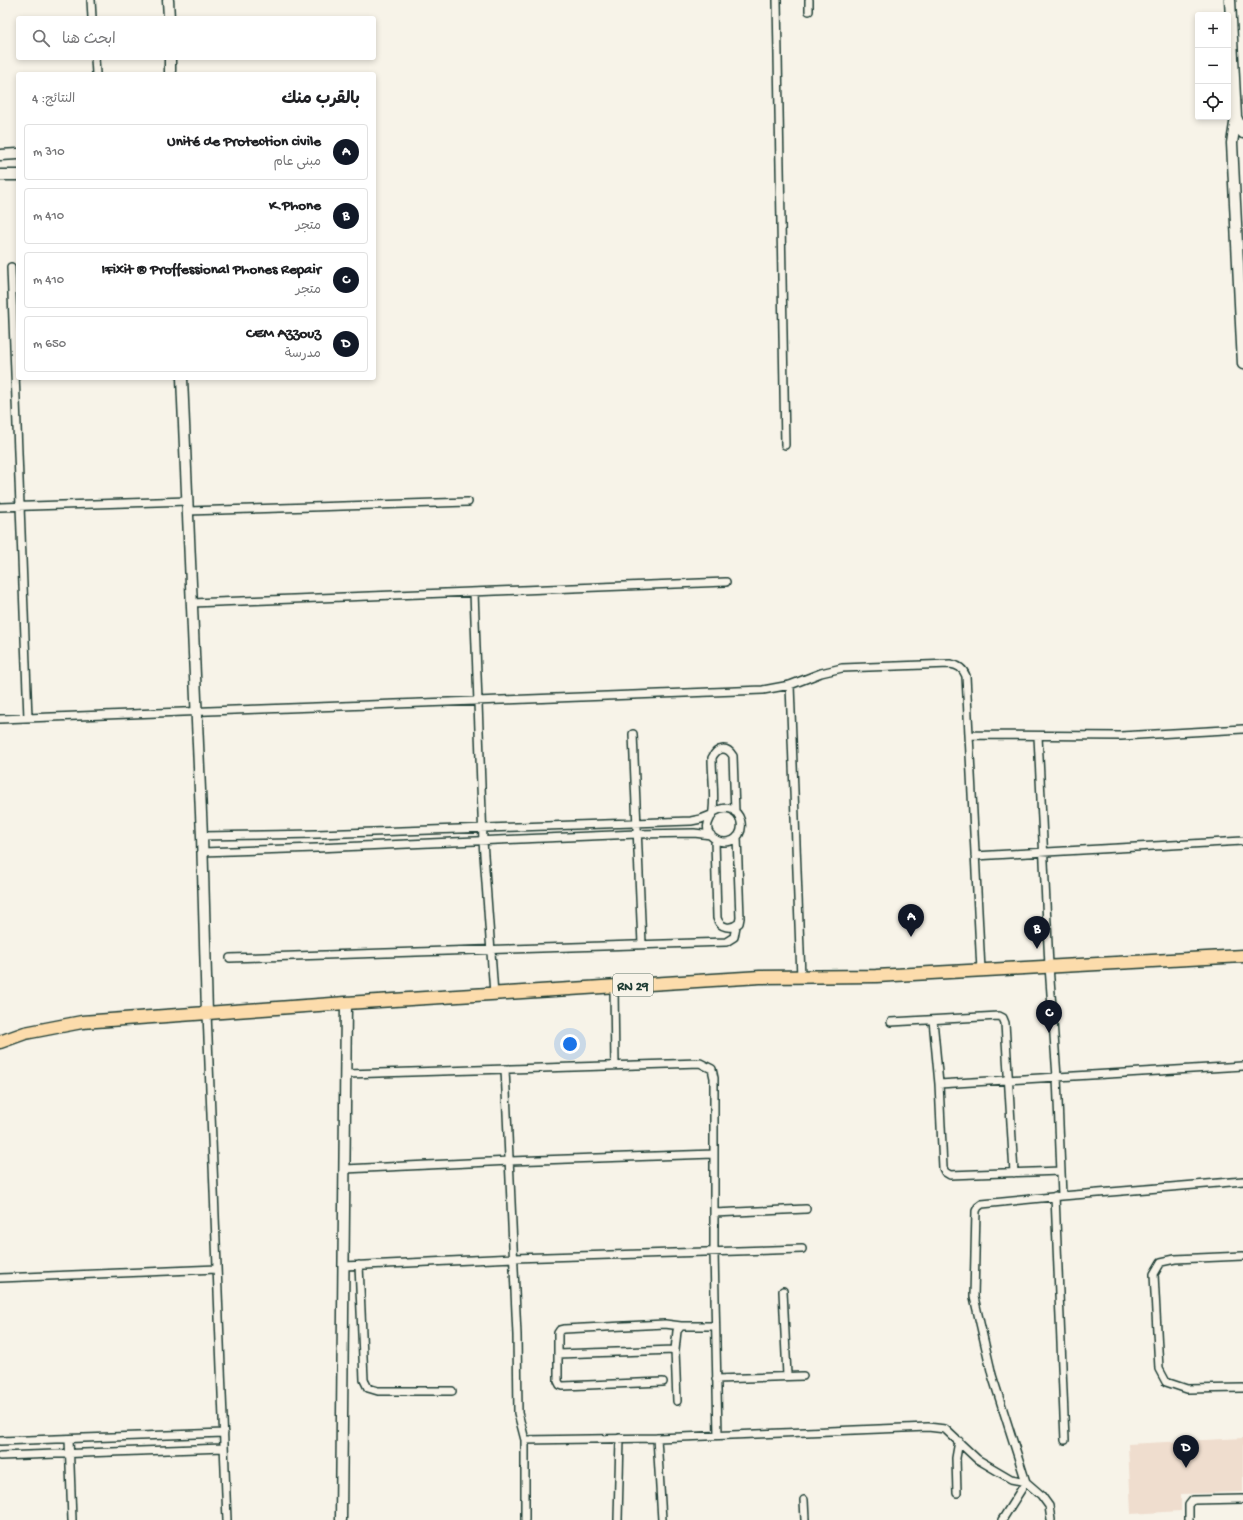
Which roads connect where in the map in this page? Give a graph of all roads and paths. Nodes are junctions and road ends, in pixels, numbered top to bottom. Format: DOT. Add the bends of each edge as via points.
graph roads {
  1 [pos="91,0"];
  2 [pos="168,0"];
  3 [pos="777,0"];
  4 [pos="809,0"];
  5 [pos="1230,0"];
  6 [pos="809,11"];
  7 [pos="92,16"];
  8 [pos="169,16"];
  9 [pos="95,60"];
  10 [pos="170,60"];
  11 [pos="96,72"];
  12 [pos="170,72"];
  13 [pos="1239,100"];
  14 [pos="1240,117"];
  15 [pos="1243,133"];
  16 [pos="16,154"];
  17 [pos="0,155"];
  18 [pos="0,175"];
  19 [pos="16,175"];
  20 [pos="11,267"];
  21 [pos="1241,298"];
  22 [pos="1243,364"];
  23 [pos="182,380"];
  24 [pos="786,445"];
  25 [pos="468,502"];
  26 [pos="20,506"];
  27 [pos="188,506"];
  28 [pos="0,507"];
  29 [pos="726,582"];
  30 [pos="474,592"];
  31 [pos="192,604"];
  32 [pos="790,686"];
  33 [pos="479,700"];
  34 [pos="196,711"];
  35 [pos="28,718"];
  36 [pos="0,719"];
  37 [pos="1243,729"];
  38 [pos="633,734"];
  39 [pos="969,735"];
  40 [pos="1038,736"];
  41 [pos="735,812"];
  42 [pos="712,814"];
  43 [pos="637,822"];
  44 [pos="483,828"];
  45 [pos="317,834"];
  46 [pos="637,834"];
  47 [pos="202,836"];
  48 [pos="713,837"];
  49 [pos="737,837"];
  50 [pos="483,841"];
  51 [pos="1243,841"];
  52 [pos="317,848"];
  53 [pos="202,852"];
  54 [pos="1044,852"];
  55 [pos="975,856"];
  56 [pos="736,926"];
  57 [pos="642,944"];
  58 [pos="491,949"];
  59 [pos="1243,956"];
  60 [pos="230,958"];
  61 [pos="1049,966"];
  62 [pos="981,970"];
  63 [pos="801,977"];
  64 [pos="614,987"];
  65 [pos="494,994"];
  66 [pos="346,1003"];
  67 [pos="207,1013"];
  68 [pos="933,1020"];
  69 [pos="891,1022"];
  70 [pos="0,1031"];
  71 [pos="25,1033"];
  72 [pos="0,1042"];
  73 [pos="615,1066"];
  74 [pos="1243,1066"];
  75 [pos="504,1069"];
  76 [pos="347,1074"];
  77 [pos="1057,1077"];
  78 [pos="1009,1080"];
  79 [pos="939,1084"];
  80 [pos="714,1154"];
  81 [pos="510,1161"];
  82 [pos="345,1169"];
  83 [pos="1061,1171"];
  84 [pos="1014,1173"];
  85 [pos="1243,1181"];
  86 [pos="1059,1196"];
  87 [pos="806,1209"];
  88 [pos="714,1213"];
  89 [pos="802,1249"];
  90 [pos="714,1252"];
  91 [pos="1243,1256"];
  92 [pos="514,1258"];
  93 [pos="359,1265"];
  94 [pos="344,1266"];
  95 [pos="217,1270"];
  96 [pos="0,1278"];
  97 [pos="783,1291"];
  98 [pos="681,1326"];
  99 [pos="715,1326"];
  100 [pos="675,1350"];
  101 [pos="558,1354"];
  102 [pos="787,1376"];
  103 [pos="803,1376"];
  104 [pos="716,1378"];
  105 [pos="663,1382"];
  106 [pos="1243,1388"];
  107 [pos="452,1391"];
  108 [pos="677,1401"];
  109 [pos="224,1433"];
  110 [pos="718,1435"];
  111 [pos="620,1438"];
  112 [pos="657,1438"];
  113 [pos="69,1439"];
  114 [pos="525,1440"];
  115 [pos="1065,1440"];
  116 [pos="0,1441"];
  117 [pos="959,1441"];
  118 [pos="224,1448"];
  119 [pos="70,1454"];
  120 [pos="0,1456"];
  121 [pos="1026,1482"];
  122 [pos="957,1493"];
  123 [pos="1243,1499"];
  124 [pos="804,1500"];
  125 [pos="72,1520"];
  126 [pos="227,1520"];
  127 [pos="341,1520"];
  128 [pos="524,1520"];
  129 [pos="618,1520"];
  130 [pos="662,1520"];
  131 [pos="805,1520"];
  132 [pos="1002,1520"];
  133 [pos="1052,1520"];
  134 [pos="1189,1520"];
  1 -- 7 [label="street"];
  2 -- 8 [label="street"];
  3 -- 24 [label="street"];
  4 -- 6 [label="street"];
  5 -- 13 [label="street"];
  9 -- 11 [label="street"];
  10 -- 12 [label="street"];
  13 -- 14 [label="street"];
  14 -- 15 [label="street"];
  14 -- 21 [label="street" via="1232,143"];
  16 -- 17 [label="street"];
  18 -- 19 [label="street"];
  20 -- 26 [label="street"];
  21 -- 22 [label="street"];
  23 -- 27 [label="street"];
  25 -- 27 [label="street"];
  26 -- 27 [label="street"];
  26 -- 28 [label="street"];
  26 -- 35 [label="street"];
  27 -- 31 [label="street"];
  29 -- 30 [label="street"];
  30 -- 31 [label="street"];
  30 -- 33 [label="street"];
  31 -- 34 [label="street"];
  32 -- 33 [label="street" via="763,690"];
  32 -- 39 [label="street" via="821,673 842,668 955,664 962,668 966,676"];
  32 -- 63 [label="street"];
  33 -- 34 [label="street"];
  33 -- 44 [label="street"];
  34 -- 35 [label="street"];
  34 -- 47 [label="street"];
  35 -- 36 [label="street"];
  37 -- 40 [label="street" via="1121,736"];
  38 -- 43 [label="street"];
  39 -- 40 [label="street"];
  39 -- 55 [label="street"];
  40 -- 54 [label="street"];
  41 -- 42 [label="street" via="724,808"];
  41 -- 42 [label="street" via="733,756 723,748 714,753 712,758"];
  41 -- 49 [label="street" via="742,827"];
  42 -- 43 [label="street" via="691,821"];
  42 -- 48 [label="street" via="708,825"];
  43 -- 44 [label="street"];
  43 -- 46 [label="street"];
  44 -- 45 [label="street"];
  44 -- 50 [label="street"];
  45 -- 47 [label="street"];
  45 -- 52 [label="street"];
  46 -- 48 [label="street" via="694,833"];
  46 -- 50 [label="street"];
  46 -- 57 [label="street"];
  47 -- 53 [label="street"];
  48 -- 49 [label="street" via="721,842"];
  48 -- 56 [label="street" via="718,918 725,927"];
  49 -- 56 [label="street" via="740,918"];
  50 -- 52 [label="street"];
  50 -- 58 [label="street"];
  51 -- 54 [label="street"];
  52 -- 53 [label="street"];
  53 -- 67 [label="street"];
  54 -- 55 [label="street"];
  54 -- 61 [label="street"];
  55 -- 62 [label="street"];
  56 -- 57 [label="street" via="734,937 726,942"];
  57 -- 58 [label="street"];
  58 -- 60 [label="street"];
  58 -- 65 [label="street"];
  59 -- 61 [label="main road, RN 29"];
  61 -- 62 [label="main road, RN 29"];
  61 -- 77 [label="street"];
  62 -- 63 [label="main road, RN 29"];
  63 -- 64 [label="main road, RN 29" via="760,977"];
  64 -- 65 [label="main road, RN 29"];
  64 -- 73 [label="street"];
  65 -- 66 [label="main road, RN 29"];
  66 -- 67 [label="main road, RN 29"];
  66 -- 76 [label="street"];
  67 -- 71 [label="main road, RN 29" via="94,1021"];
  67 -- 95 [label="street"];
  68 -- 69 [label="street"];
  68 -- 78 [label="street" via="999,1016 1003,1018"];
  68 -- 79 [label="street"];
  70 -- 71 [label="main road, RN 29"];
  71 -- 72 [label="main road, RN 29"];
  73 -- 75 [label="street"];
  73 -- 80 [label="street" via="700,1063 712,1069"];
  74 -- 77 [label="street"];
  75 -- 76 [label="street"];
  75 -- 81 [label="street"];
  76 -- 82 [label="street"];
  77 -- 78 [label="street"];
  77 -- 83 [label="street"];
  78 -- 79 [label="street"];
  78 -- 84 [label="street"];
  79 -- 84 [label="street" via="945,1172 950,1175"];
  80 -- 81 [label="street"];
  80 -- 88 [label="street"];
  81 -- 82 [label="street"];
  81 -- 92 [label="street"];
  82 -- 94 [label="street"];
  83 -- 84 [label="street"];
  83 -- 86 [label="street"];
  85 -- 86 [label="street"];
  86 -- 115 [label="street"];
  86 -- 121 [label="street" via="982,1204 976,1211 974,1296 992,1375"];
  87 -- 88 [label="street"];
  88 -- 90 [label="street"];
  89 -- 90 [label="street"];
  90 -- 92 [label="street"];
  90 -- 99 [label="street"];
  91 -- 106 [label="street" via="1175,1259 1161,1262 1154,1274 1159,1369 1166,1382 1187,1389"];
  92 -- 93 [label="street"];
  92 -- 114 [label="street" via="518,1413"];
  93 -- 94 [label="street"];
  93 -- 107 [label="street" via="364,1380 368,1388 378,1391"];
  94 -- 127 [label="street"];
  95 -- 96 [label="street"];
  95 -- 109 [label="street"];
  97 -- 102 [label="street"];
  98 -- 99 [label="street"];
  98 -- 100 [label="street" via="677,1332"];
  98 -- 101 [label="street" via="665,1324 564,1329 558,1333"];
  99 -- 104 [label="street"];
  100 -- 101 [label="street"];
  100 -- 108 [label="street"];
  101 -- 105 [label="street" via="560,1385"];
  102 -- 103 [label="street"];
  102 -- 104 [label="street"];
  104 -- 110 [label="street"];
  109 -- 113 [label="street"];
  109 -- 118 [label="street"];
  110 -- 112 [label="street"];
  110 -- 117 [label="street" via="928,1427 945,1429"];
  111 -- 112 [label="street"];
  111 -- 114 [label="street"];
  111 -- 129 [label="street"];
  112 -- 130 [label="street"];
  113 -- 116 [label="street"];
  113 -- 119 [label="street"];
  114 -- 128 [label="street"];
  117 -- 121 [label="street" via="977,1459 1010,1479"];
  117 -- 122 [label="street" via="956,1458"];
  118 -- 119 [label="street"];
  118 -- 126 [label="street"];
  119 -- 120 [label="street"];
  119 -- 125 [label="street"];
  121 -- 132 [label="street"];
  121 -- 133 [label="street" via="1041,1494 1049,1506"];
  123 -- 134 [label="street" via="1193,1500 1189,1505"];
  124 -- 131 [label="street"];
}
